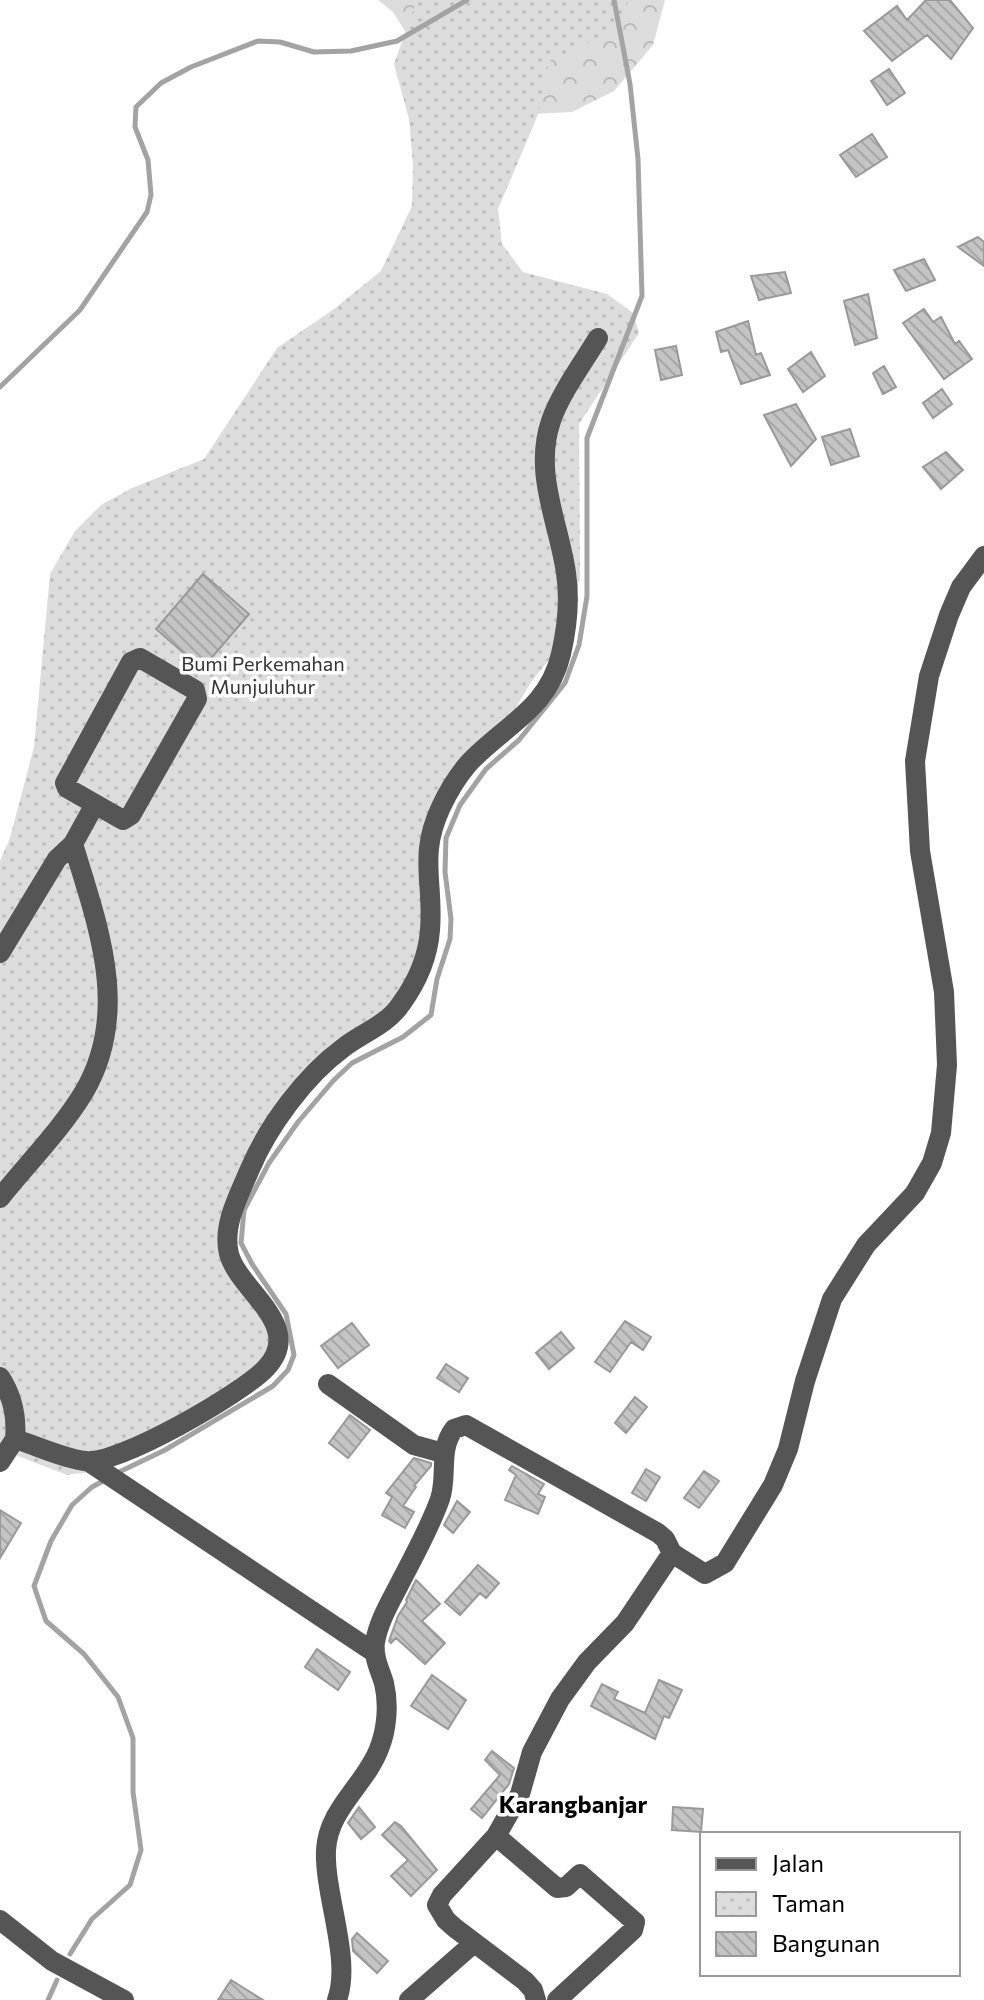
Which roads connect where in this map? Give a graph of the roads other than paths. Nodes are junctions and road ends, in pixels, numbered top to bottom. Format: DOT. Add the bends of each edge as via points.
graph roads {
  1 [pos="598,338"];
  2 [pos="984,556"];
  3 [pos="95,804"];
  4 [pos="73,844"];
  5 [pos="0,953"];
  6 [pos="0,1198"];
  7 [pos="0,1377"];
  8 [pos="328,1384"];
  9 [pos="15,1439"];
  10 [pos="443,1453"];
  11 [pos="0,1462"];
  12 [pos="100,1469"];
  13 [pos="672,1553"];
  14 [pos="375,1653"];
  15 [pos="496,1836"];
  16 [pos="0,1920"];
  17 [pos="474,1943"];
  18 [pos="124,2000"];
  19 [pos="337,2000"];
  20 [pos="409,2000"];
  21 [pos="536,2000"];
  22 [pos="557,2000"];
  1 -- 12 [label="street" via="551,420 545,453 567,594 566,630 555,673 535,706 471,761 440,810 428,849 428,950 412,989 381,1024 345,1045 312,1076 271,1128 236,1200 228,1228 230,1256 277,1327 273,1360 256,1378 176,1430"];
  2 -- 13 [label="street" via="949,615 924,696 915,761 920,851 944,992 944,1110 932,1163 915,1193 866,1245 832,1299 788,1449 739,1544 725,1563 705,1574"];
  3 -- 3 [label="street" via="123,820 131,815 197,699 195,690 140,658 131,662 66,778 67,788"];
  3 -- 4 [label="street"];
  4 -- 5 [label="street" via="57,859"];
  4 -- 6 [label="street" via="105,958 107,1032 84,1092"];
  7 -- 9 [label="street" via="17,1418"];
  8 -- 10 [label="street" via="414,1445"];
  9 -- 11 [label="street"];
  9 -- 12 [label="street"];
  10 -- 13 [label="street" via="454,1429 466,1425 658,1533"];
  10 -- 14 [label="street" via="439,1502 380,1624"];
  12 -- 14 [label="street"];
  13 -- 15 [label="street" via="625,1623 560,1699"];
  14 -- 19 [label="street" via="387,1705 380,1748 339,1810 326,1848 341,1976"];
  15 -- 17 [label="street" via="437,1905 446,1920"];
  15 -- 22 [label="street" via="557,1888 580,1874 635,1922 633,1930"];
  16 -- 18 [label="street" via="52,1961"];
  17 -- 20 [label="street"];
  17 -- 21 [label="street" via="525,1981"];
}
